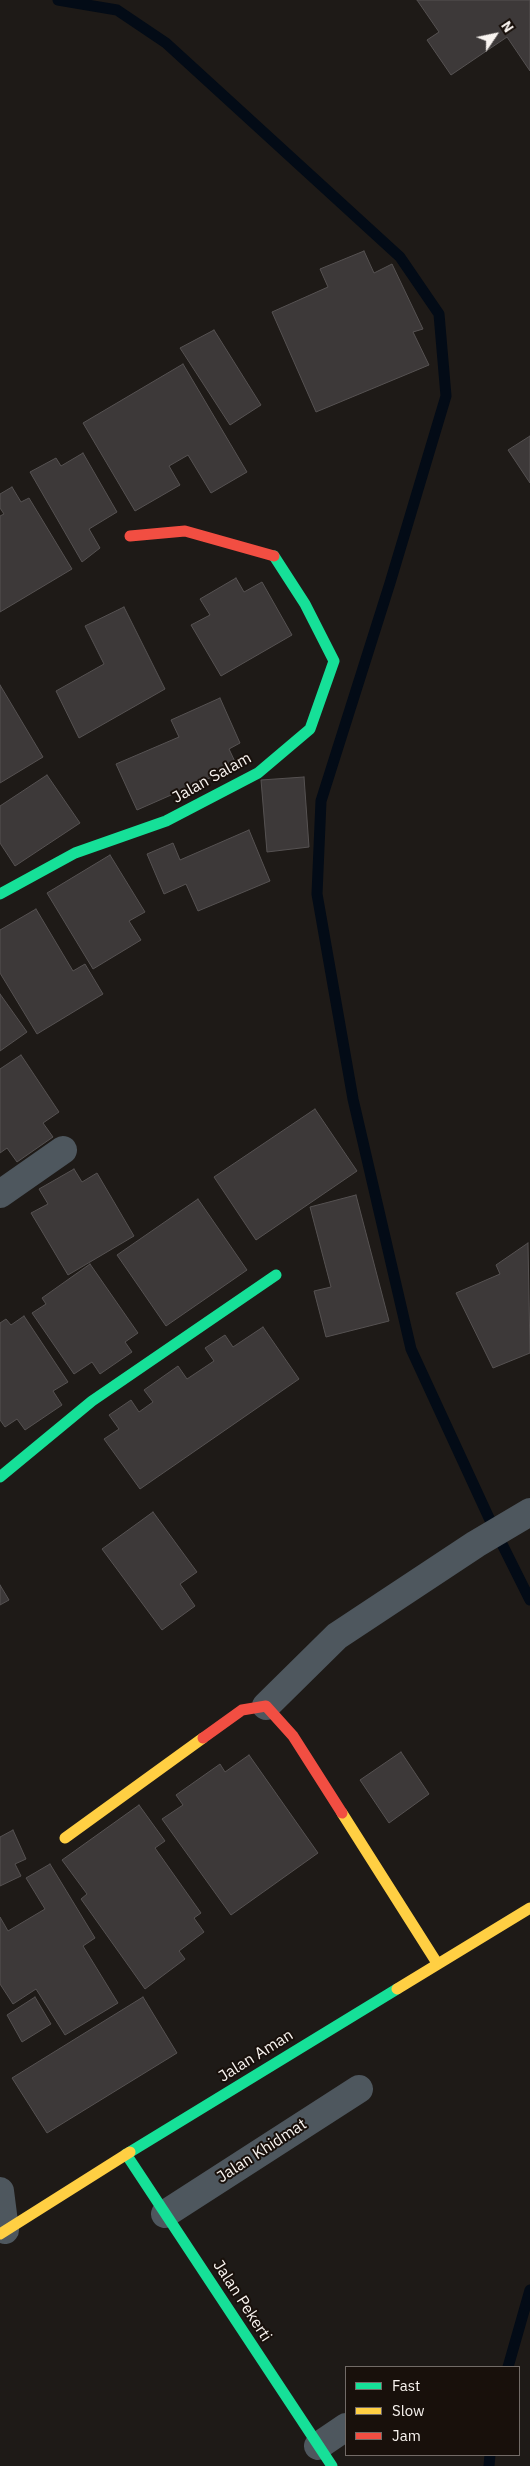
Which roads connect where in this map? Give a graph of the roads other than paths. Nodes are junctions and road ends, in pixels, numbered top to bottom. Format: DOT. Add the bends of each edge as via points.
graph roads {
  1 [pos="130,536"];
  2 [pos="0,894"];
  3 [pos="63,1150"];
  4 [pos="0,1194"];
  5 [pos="276,1275"];
  6 [pos="0,1477"];
  7 [pos="524,1516"];
  8 [pos="266,1706"];
  9 [pos="64,1838"];
  10 [pos="530,1908"];
  11 [pos="437,1963"];
  12 [pos="359,2089"];
  13 [pos="126,2154"];
  14 [pos="0,2191"];
  15 [pos="165,2214"];
  16 [pos="3,2232"];
  17 [pos="345,2428"];
  18 [pos="325,2456"];
  1 -- 2 [label="street, Jalan Salam" via="185,531 274,555 306,604 334,661 310,729 258,772 192,808 166,821 75,853"];
  3 -- 4 [label="street"];
  5 -- 6 [label="street" via="92,1401"];
  7 -- 8 [label="street" via="337,1636"];
  8 -- 9 [label="street" via="242,1710"];
  8 -- 11 [label="street" via="293,1736"];
  10 -- 11 [label="street, Jalan Aman"];
  11 -- 13 [label="street, Jalan Aman"];
  12 -- 15 [label="street, Jalan Khidmat"];
  13 -- 15 [label="street, Jalan Pekerti"];
  13 -- 16 [label="street, Jalan Aman"];
  14 -- 16 [label="street"];
  15 -- 18 [label="street, Jalan Pekerti"];
  17 -- 18 [label="street"];
}
